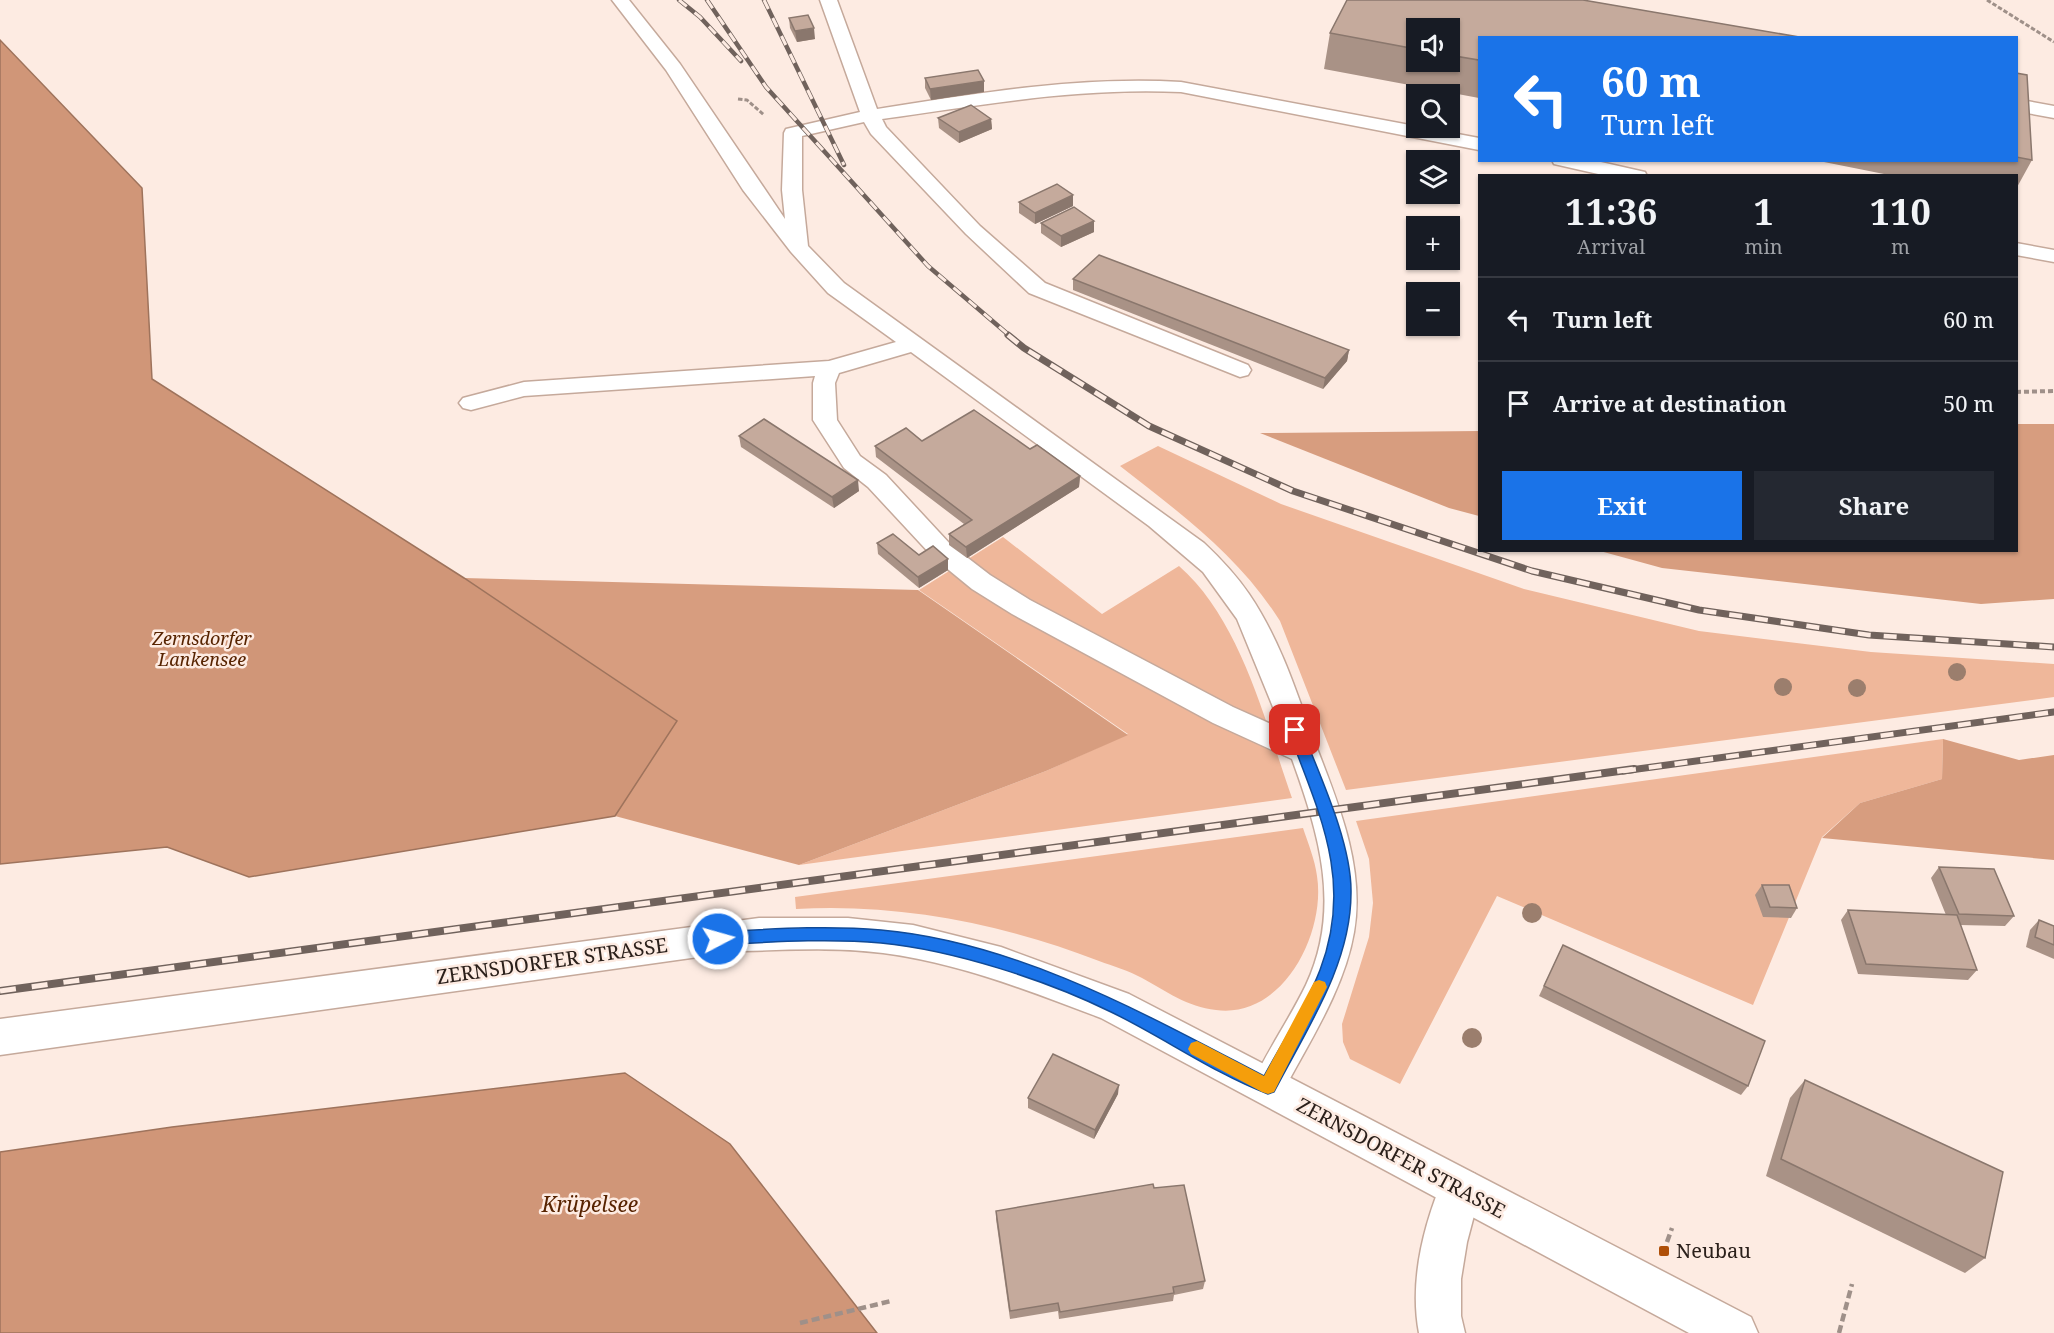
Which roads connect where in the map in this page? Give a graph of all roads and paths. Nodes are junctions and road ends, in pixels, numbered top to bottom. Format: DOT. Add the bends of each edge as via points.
graph roads {
  1 [pos="620,0"];
  2 [pos="829,0"];
  3 [pos="1987,0"];
  4 [pos="2054,42"];
  5 [pos="2018,105"];
  6 [pos="2054,112"];
  7 [pos="870,115"];
  8 [pos="1478,144"];
  9 [pos="1572,162"];
  10 [pos="1628,174"];
  11 [pos="798,248"];
  12 [pos="2018,249"];
  13 [pos="2054,256"];
  14 [pos="914,344"];
  15 [pos="830,368"];
  16 [pos="1240,370"];
  17 [pos="2018,392"];
  18 [pos="2054,392"];
  19 [pos="471,403"];
  20 [pos="1303,751"];
  21 [pos="0,1036"];
  22 [pos="1268,1086"];
  23 [pos="1460,1189"];
  24 [pos="1852,1284"];
  25 [pos="891,1300"];
  26 [pos="800,1323"];
  27 [pos="1442,1333"];
  28 [pos="1735,1333"];
  29 [pos="1839,1333"];
  1 -- 11 [label="lane" via="645,27 755,193"];
  2 -- 7 [label="lane"];
  3 -- 4 [label="path"];
  5 -- 6 [label="lane"];
  7 -- 8 [label="lane" via="1085,86 1156,85"];
  7 -- 11 [label="lane" via="793,133 792,190"];
  7 -- 16 [label="lane" via="878,130 974,230 1037,288"];
  9 -- 10 [label="lane"];
  11 -- 14 [label="lane" via="836,288"];
  12 -- 13 [label="lane"];
  14 -- 15 [label="lane"];
  14 -- 20 [label="lane" via="1158,520 1220,574 1241,603 1259,640"];
  15 -- 19 [label="lane" via="524,389"];
  15 -- 20 [label="lane" via="824,383 825,420 852,462 877,481 942,551 1022,608 1223,715"];
  17 -- 18 [label="path"];
  20 -- 22 [label="lane" via="1339,858 1344,892 1339,934 1327,972"];
  21 -- 22 [label="street, ZERNSDORFER STRASSE" via="741,935 882,936 960,951 1036,975 1115,1006"];
  22 -- 23 [label="street, ZERNSDORFER STRASSE"];
  23 -- 27 [label="street" via="1443,1245 1437,1316"];
  23 -- 28 [label="street, ZERNSDORFER STRASSE"];
  24 -- 29 [label="path"];
  25 -- 26 [label="path"];
}
